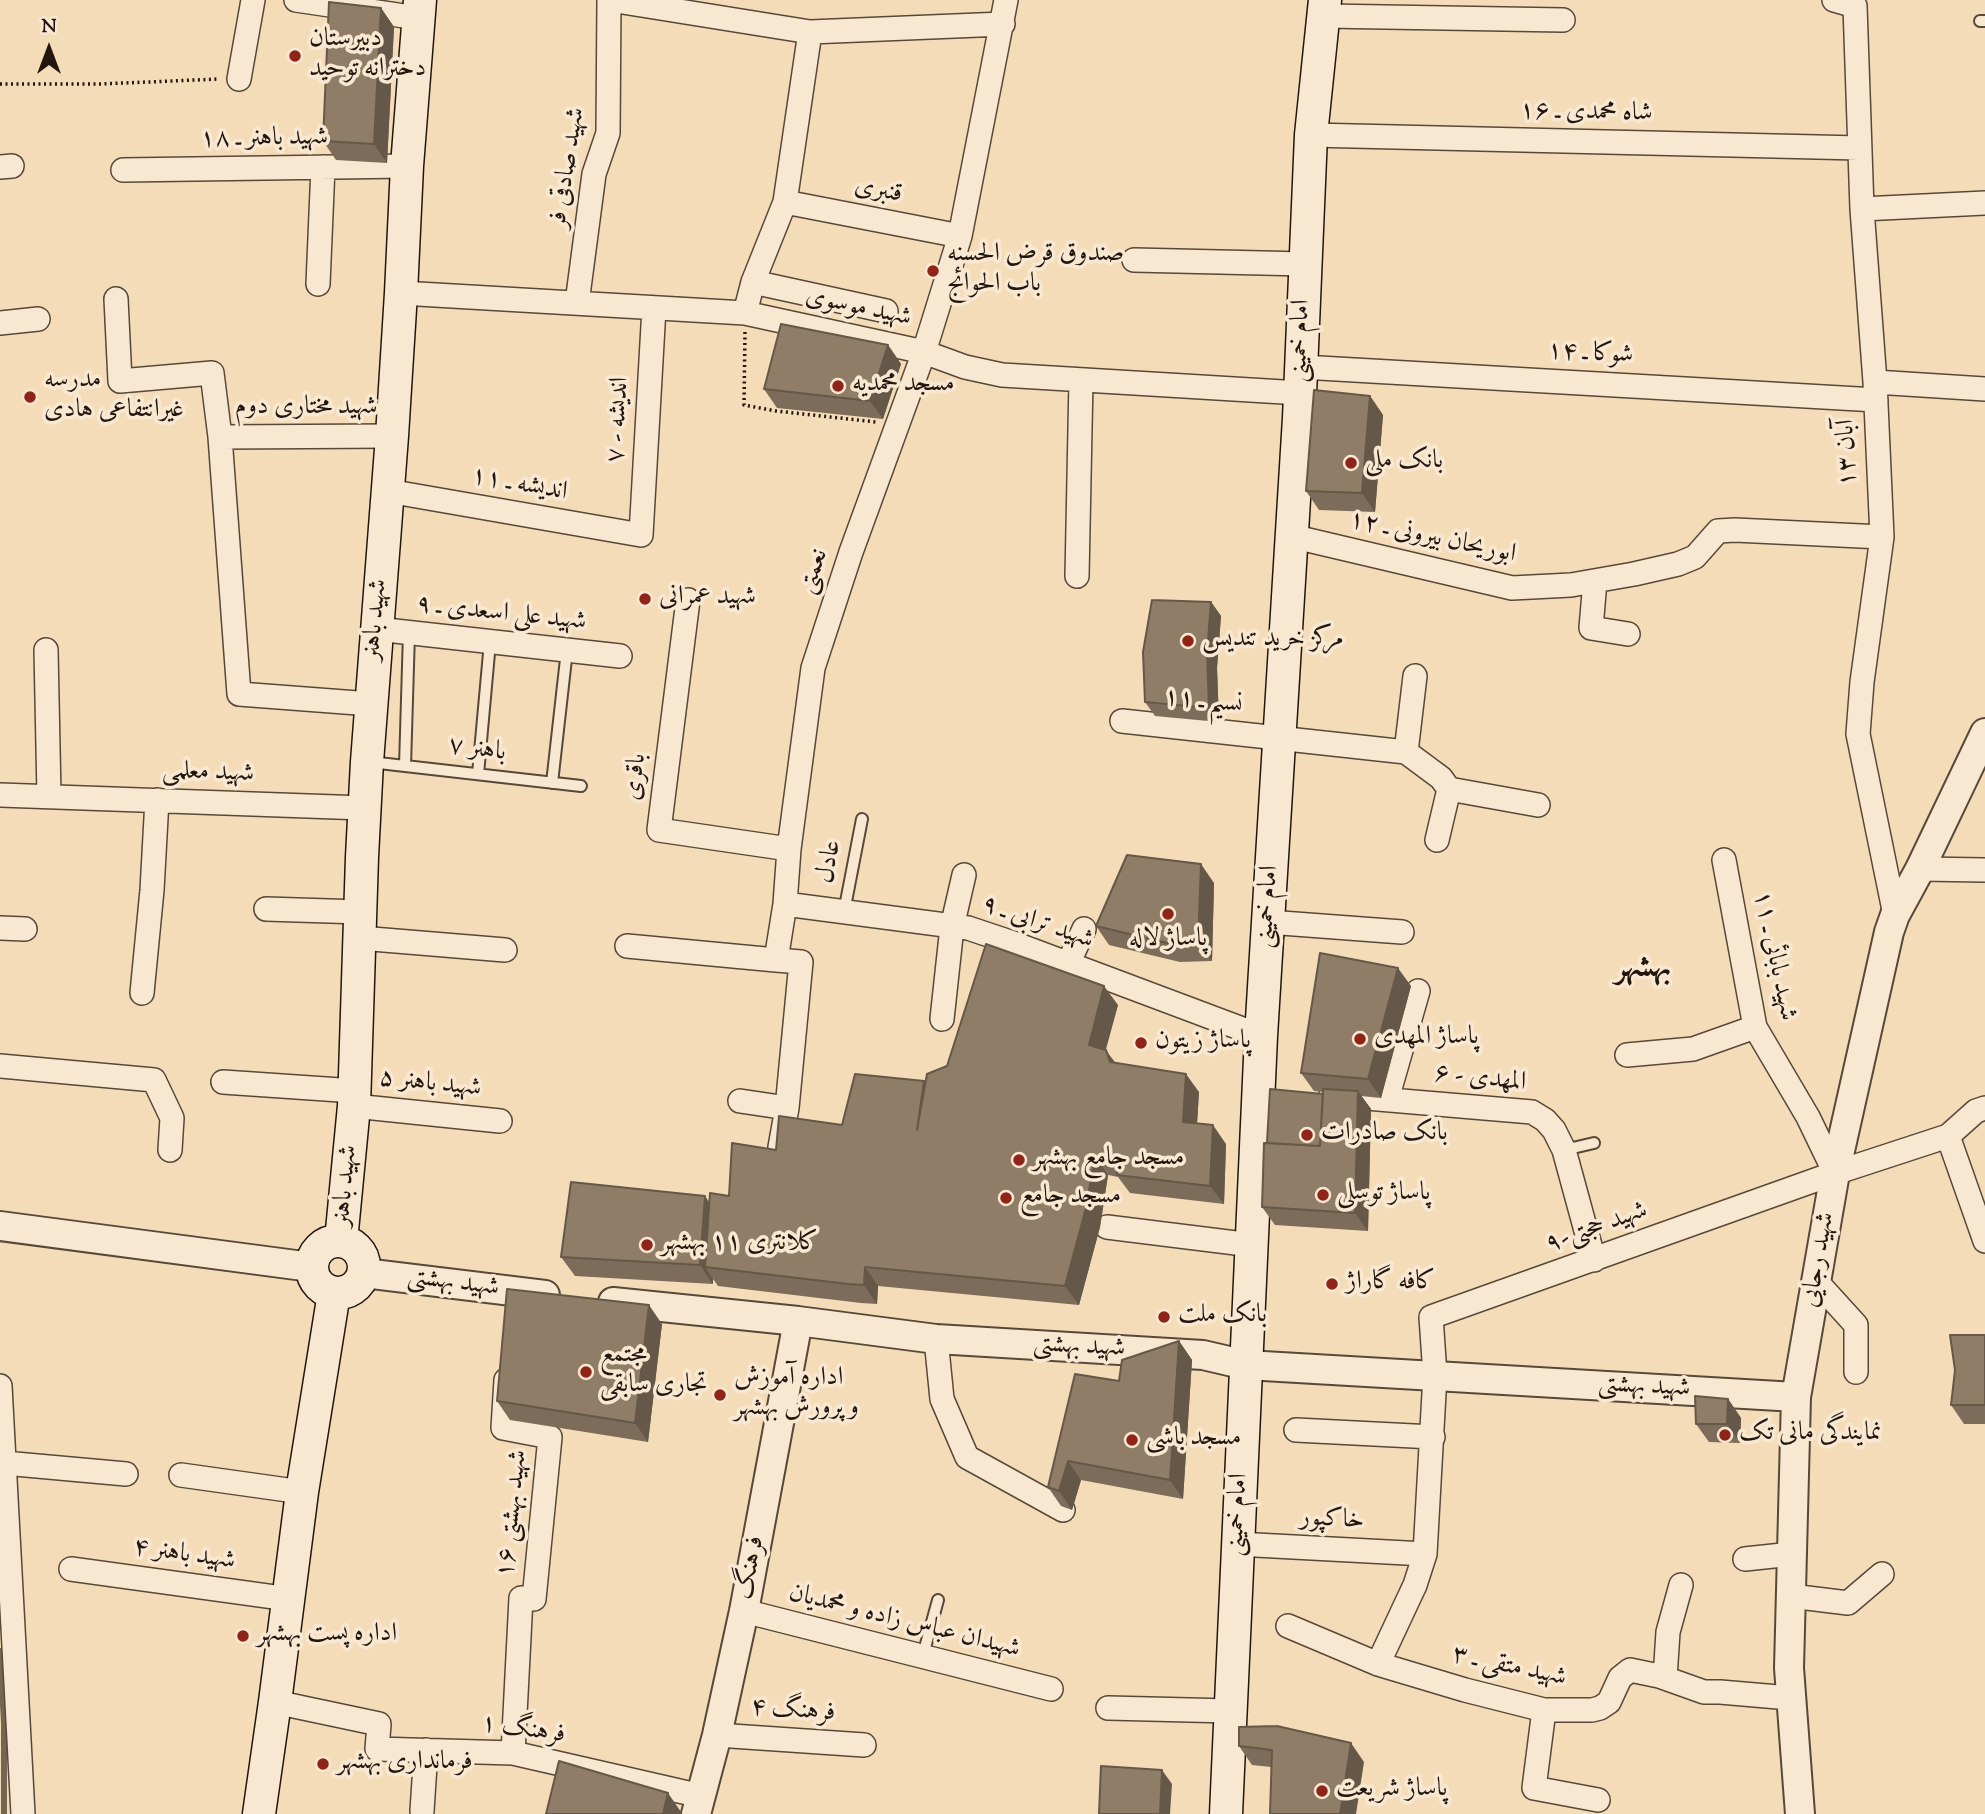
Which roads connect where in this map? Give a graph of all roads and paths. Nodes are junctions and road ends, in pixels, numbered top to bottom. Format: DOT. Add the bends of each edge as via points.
graph roads {
  1 [pos="253,0"];
  2 [pos="296,0"];
  3 [pos="610,0"];
  4 [pos="1006,0"];
  5 [pos="1835,0"];
  6 [pos="672,4"];
  7 [pos="1319,4"];
  8 [pos="419,9"];
  9 [pos="1563,20"];
  10 [pos="1003,24"];
  11 [pos="810,32"];
  12 [pos="239,79"];
  13 [pos="0,85"];
  14 [pos="1311,135"];
  15 [pos="1859,148"];
  16 [pos="407,166"];
  17 [pos="323,167"];
  18 [pos="123,170"];
  19 [pos="785,202"];
  20 [pos="1985,203"];
  21 [pos="1862,209"];
  22 [pos="960,236"];
  23 [pos="1134,260"];
  24 [pos="1305,264"];
  25 [pos="754,282"];
  26 [pos="318,284"];
  27 [pos="401,293"];
  28 [pos="116,299"];
  29 [pos="577,303"];
  30 [pos="654,308"];
  31 [pos="887,311"];
  32 [pos="746,313"];
  33 [pos="38,319"];
  34 [pos="0,323"];
  35 [pos="924,352"];
  36 [pos="1082,380"];
  37 [pos="1301,380"];
  38 [pos="1985,389"];
  39 [pos="1875,391"];
  40 [pos="899,421"];
  41 [pos="392,436"];
  42 [pos="220,437"];
  43 [pos="388,491"];
  44 [pos="641,535"];
  45 [pos="1291,536"];
  46 [pos="1882,537"];
  47 [pos="1077,576"];
  48 [pos="1595,581"];
  49 [pos="688,600"];
  50 [pos="377,629"];
  51 [pos="409,633"];
  52 [pos="1628,634"];
  53 [pos="489,642"];
  54 [pos="46,650"];
  55 [pos="567,650"];
  56 [pos="620,656"];
  57 [pos="1415,676"];
  58 [pos="371,704"];
  59 [pos="1122,721"];
  60 [pos="1985,733"];
  61 [pos="1279,739"];
  62 [pos="1406,752"];
  63 [pos="367,762"];
  64 [pos="405,766"];
  65 [pos="478,774"];
  66 [pos="552,783"];
  67 [pos="581,786"];
  68 [pos="1449,789"];
  69 [pos="0,794"];
  70 [pos="49,796"];
  71 [pos="157,800"];
  72 [pos="1538,804"];
  73 [pos="364,808"];
  74 [pos="862,819"];
  75 [pos="1437,840"];
  76 [pos="789,849"];
  77 [pos="1724,860"];
  78 [pos="1920,869"];
  79 [pos="1985,870"];
  80 [pos="964,875"];
  81 [pos="785,904"];
  82 [pos="266,909"];
  83 [pos="845,912"];
  84 [pos="1895,915"];
  85 [pos="1268,922"];
  86 [pos="360,925"];
  87 [pos="952,926"];
  88 [pos="0,928"];
  89 [pos="25,929"];
  90 [pos="1084,929"];
  91 [pos="1402,932"];
  92 [pos="627,947"];
  93 [pos="505,950"];
  94 [pos="776,960"];
  95 [pos="1068,964"];
  96 [pos="1418,991"];
  97 [pos="142,993"];
  98 [pos="942,1019"];
  99 [pos="1755,1027"];
  100 [pos="1261,1036"];
  101 [pos="1627,1055"];
  102 [pos="0,1066"];
  103 [pos="223,1082"];
  104 [pos="1315,1094"];
  105 [pos="355,1098"];
  106 [pos="1387,1099"];
  107 [pos="740,1101"];
  108 [pos="788,1108"];
  109 [pos="1985,1108"];
  110 [pos="500,1121"];
  111 [pos="1948,1136"];
  112 [pos="1594,1143"];
  113 [pos="170,1150"];
  114 [pos="1564,1150"];
  115 [pos="779,1153"];
  116 [pos="1835,1172"];
  117 [pos="0,1226"];
  118 [pos="1107,1227"];
  119 [pos="341,1241"];
  120 [pos="1985,1241"];
  121 [pos="1252,1245"];
  122 [pos="1594,1260"];
  123 [pos="311,1267"];
  124 [pos="364,1273"];
  125 [pos="1816,1281"];
  126 [pos="334,1293"];
  127 [pos="798,1321"];
  128 [pos="936,1339"];
  129 [pos="508,1360"];
  130 [pos="1246,1365"];
  131 [pos="1856,1372"];
  132 [pos="1435,1375"];
  133 [pos="0,1386"];
  134 [pos="1796,1397"];
  135 [pos="1296,1430"];
  136 [pos="1433,1437"];
  137 [pos="4,1463"];
  138 [pos="127,1474"];
  139 [pos="181,1475"];
  140 [pos="302,1492"];
  141 [pos="1063,1510"];
  142 [pos="1237,1544"];
  143 [pos="1424,1554"];
  144 [pos="1792,1554"];
  145 [pos="1745,1559"];
  146 [pos="71,1569"];
  147 [pos="1882,1574"];
  148 [pos="1681,1585"];
  149 [pos="1791,1596"];
  150 [pos="289,1599"];
  151 [pos="938,1600"];
  152 [pos="744,1611"];
  153 [pos="1288,1626"];
  154 [pos="923,1656"];
  155 [pos="1378,1664"];
  156 [pos="1665,1678"];
  157 [pos="1051,1689"];
  158 [pos="1790,1698"];
  159 [pos="275,1702"];
  160 [pos="1108,1708"];
  161 [pos="1544,1710"];
  162 [pos="1230,1712"];
  163 [pos="717,1735"];
  164 [pos="864,1745"];
  165 [pos="426,1750"];
  166 [pos="513,1753"];
  167 [pos="1598,1800"];
  168 [pos="699,1805"];
  169 [pos="422,1811"];
  170 [pos="23,1814"];
  171 [pos="259,1814"];
  172 [pos="1226,1814"];
  173 [pos="1800,1814"];
  1 -- 12 [label="street"];
  2 -- 8 [label="street"];
  3 -- 6 [label="street"];
  3 -- 29 [label="street, شهید صادقی فر" via="608,133 594,174"];
  4 -- 10 [label="street, نعمتی"];
  5 -- 15 [label="street, ۱۳ آبان" via="1856,6"];
  6 -- 11 [label="street"];
  7 -- 9 [label="street"];
  7 -- 14 [label="main road, امام خمینی"];
  8 -- 16 [label="main road, شهید باهنر"];
  10 -- 11 [label="street"];
  10 -- 22 [label="street, نعمتی"];
  11 -- 19 [label="street"];
  12 -- 13 [label="path"];
  14 -- 15 [label="street, شاه محمدی ـ ۱۶"];
  14 -- 24 [label="main road, امام خمینی"];
  15 -- 21 [label="street, ۱۳ آبان"];
  16 -- 17 [label="street, شهید باهنر ـ ۱۸"];
  16 -- 27 [label="main road, شهید باهنر"];
  17 -- 18 [label="street, شهید باهنر ـ ۱۸"];
  17 -- 26 [label="street"];
  19 -- 22 [label="street, قنبری"];
  19 -- 25 [label="street"];
  20 -- 21 [label="street"];
  21 -- 39 [label="street, ۱۳ آبان"];
  22 -- 35 [label="street, نعمتی"];
  23 -- 24 [label="street"];
  24 -- 37 [label="main road, امام خمینی"];
  25 -- 31 [label="street"];
  25 -- 32 [label="street"];
  27 -- 29 [label="street, شهید موسوی"];
  27 -- 41 [label="main road, شهید باهنر"];
  28 -- 42 [label="street" via="120,381 212,373"];
  29 -- 30 [label="street, شهید موسوی"];
  30 -- 32 [label="street, شهید موسوی"];
  30 -- 44 [label="street, اندیشه - ۷"];
  32 -- 35 [label="street, شهید موسوی"];
  32 -- 40 [label="path" via="744,405"];
  33 -- 34 [label="street"];
  35 -- 36 [label="street, شهید موسوی" via="1002,375"];
  35 -- 40 [label="street, نعمتی"];
  36 -- 37 [label="street, شهید موسوی"];
  36 -- 47 [label="street"];
  37 -- 39 [label="street, شوکا ـ ۱۴"];
  37 -- 45 [label="main road, امام خمینی"];
  38 -- 39 [label="street, شوکا ـ ۱۴"];
  39 -- 46 [label="street, ۱۳ آبان"];
  40 -- 76 [label="street, نعمتی" via="813,668"];
  41 -- 42 [label="street, شهید مختاری دوم"];
  41 -- 43 [label="main road, شهید باهنر"];
  42 -- 58 [label="street" via="239,694"];
  43 -- 44 [label="street, اندیشه ـ ۱۱"];
  43 -- 50 [label="main road, شهید باهنر"];
  45 -- 48 [label="street, ابوریحان بیرونی ـ ۱۲" via="1512,589"];
  45 -- 61 [label="main road, امام خمینی"];
  46 -- 48 [label="street, ابوریحان بیرونی ـ ۱۲" via="1718,530 1695,556 1678,564"];
  46 -- 84 [label="street, ۱۳ آبان" via="1858,734"];
  48 -- 52 [label="street" via="1591,628"];
  49 -- 76 [label="street, باقری" via="659,830"];
  50 -- 51 [label="street, شهید علی اسعدی ـ ۹"];
  50 -- 58 [label="main road, شهید باهنر"];
  51 -- 53 [label="street, شهید علی اسعدی ـ ۹"];
  51 -- 64 [label="lane"];
  53 -- 55 [label="street, شهید علی اسعدی ـ ۹"];
  53 -- 65 [label="lane"];
  54 -- 70 [label="street"];
  55 -- 56 [label="street, شهید علی اسعدی ـ ۹"];
  55 -- 66 [label="lane"];
  57 -- 62 [label="street"];
  58 -- 63 [label="main road, شهید باهنر"];
  59 -- 61 [label="street, نسیم ـ ۱۱"];
  60 -- 78 [label="street, شهید رجایی"];
  61 -- 62 [label="street, نسیم ـ ۱۱"];
  61 -- 85 [label="main road, امام خمینی"];
  62 -- 68 [label="street"];
  63 -- 64 [label="lane, باهنر ۷"];
  63 -- 73 [label="main road, شهید باهنر"];
  64 -- 65 [label="lane, باهنر ۷"];
  65 -- 66 [label="lane, باهنر ۷"];
  66 -- 67 [label="lane, باهنر ۷"];
  68 -- 72 [label="street"];
  68 -- 75 [label="street"];
  69 -- 70 [label="street, شهید معلمی"];
  70 -- 71 [label="street, شهید معلمی"];
  71 -- 73 [label="street, شهید معلمی"];
  71 -- 97 [label="street"];
  73 -- 86 [label="main road, شهید باهنر"];
  74 -- 83 [label="lane, عادل"];
  76 -- 81 [label="street, نعمتی"];
  77 -- 99 [label="street, شهید بابائی ـ ۱۱"];
  78 -- 79 [label="street"];
  78 -- 84 [label="street, شهید رجایی"];
  80 -- 87 [label="street"];
  81 -- 83 [label="street, شهید ترابی ـ ۹"];
  81 -- 94 [label="street, نعمتی"];
  82 -- 86 [label="street"];
  83 -- 87 [label="street, شهید ترابی ـ ۹"];
  84 -- 116 [label="street, شهید رجایی"];
  85 -- 91 [label="street"];
  85 -- 100 [label="main road, امام خمینی"];
  86 -- 93 [label="street"];
  86 -- 105 [label="main road, شهید باهنر"];
  87 -- 95 [label="street, شهید ترابی ـ ۹"];
  87 -- 98 [label="street"];
  88 -- 89 [label="street"];
  90 -- 95 [label="street"];
  92 -- 94 [label="street"];
  94 -- 108 [label="street" via="802,962"];
  95 -- 100 [label="street, شهید ترابی ـ ۹"];
  96 -- 106 [label="street"];
  99 -- 101 [label="street" via="1693,1049"];
  99 -- 116 [label="street, شهید بابائی ـ ۱۱"];
  100 -- 121 [label="main road, امام خمینی" via="1269,1089"];
  102 -- 113 [label="street" via="154,1080 172,1118"];
  103 -- 105 [label="street, شهید باهنر ۵"];
  104 -- 106 [label="street, المهدی - ۶"];
  105 -- 110 [label="street, شهید باهنر ۵"];
  105 -- 119 [label="main road, شهید باهنر"];
  106 -- 114 [label="street, المهدی - ۶" via="1532,1112 1554,1130"];
  107 -- 108 [label="street"];
  108 -- 115 [label="street"];
  109 -- 111 [label="street"];
  111 -- 116 [label="street, شهید حجتی-۹"];
  111 -- 120 [label="street"];
  112 -- 114 [label="lane"];
  114 -- 122 [label="street, المهدی - ۶"];
  116 -- 122 [label="street, شهید حجتی-۹"];
  116 -- 125 [label="street, شهید رجایی"];
  117 -- 123 [label="street"];
  118 -- 121 [label="street"];
  119 -- 123 [label="main road" via="317,1250"];
  119 -- 124 [label="main road" via="360,1252"];
  121 -- 130 [label="main road, امام خمینی"];
  122 -- 132 [label="street, شهید حجتی-۹" via="1431,1317"];
  123 -- 126 [label="main road" via="318,1284"];
  124 -- 126 [label="main road" via="356,1286"];
  124 -- 127 [label="street, شهید بهشتی" via="512,1306 581,1299"];
  125 -- 131 [label="street" via="1856,1325"];
  125 -- 134 [label="street, شهید رجایی"];
  126 -- 140 [label="main road"];
  127 -- 128 [label="street, شهید بهشتی"];
  127 -- 152 [label="street, فرهنگ"];
  128 -- 130 [label="street, شهید بهشتی" via="1203,1355"];
  128 -- 141 [label="street" via="942,1399 967,1457"];
  129 -- 166 [label="street, شهید بهشتی ۱۶" via="503,1428 550,1437 534,1600 521,1598"];
  130 -- 132 [label="street, شهید بهشتی"];
  130 -- 142 [label="main road, امام خمینی"];
  132 -- 134 [label="street, شهید بهشتی"];
  132 -- 136 [label="street"];
  133 -- 137 [label="street"];
  134 -- 144 [label="street, شهید رجایی"];
  135 -- 136 [label="street"];
  136 -- 143 [label="street"];
  137 -- 138 [label="street"];
  137 -- 170 [label="street"];
  139 -- 140 [label="street"];
  140 -- 150 [label="main road"];
  142 -- 143 [label="street, خاکپور"];
  142 -- 162 [label="main road, امام خمینی"];
  143 -- 155 [label="street" via="1415,1585"];
  144 -- 145 [label="street"];
  144 -- 149 [label="street, شهید رجایی"];
  146 -- 150 [label="street, شهید باهنر ۴"];
  147 -- 149 [label="street" via="1848,1603"];
  148 -- 156 [label="street" via="1668,1632"];
  149 -- 158 [label="street, شهید رجایی"];
  150 -- 159 [label="main road"];
  151 -- 154 [label="lane"];
  152 -- 154 [label="street, شهیدان عباس زاده و محمدیان"];
  152 -- 163 [label="street, فرهنگ"];
  153 -- 155 [label="street, شهید متقی ـ ۳"];
  154 -- 157 [label="street, شهیدان عباس زاده و محمدیان"];
  155 -- 161 [label="street, شهید متقی ـ ۳"];
  156 -- 158 [label="street, شهید متقی ـ ۳" via="1704,1692"];
  156 -- 161 [label="street, شهید متقی ـ ۳" via="1630,1670 1600,1708"];
  158 -- 173 [label="street, شهید رجایی"];
  159 -- 165 [label="street, فرهنگ ۱" via="379,1724 377,1749"];
  159 -- 171 [label="main road"];
  160 -- 162 [label="street"];
  161 -- 167 [label="street" via="1534,1788"];
  162 -- 172 [label="main road, امام خمینی"];
  163 -- 164 [label="street, فرهنگ ۴"];
  163 -- 168 [label="street, فرهنگ"];
  165 -- 166 [label="street, فرهنگ ۱"];
  165 -- 169 [label="street"];
  166 -- 168 [label="street, فرهنگ ۱"];
}
